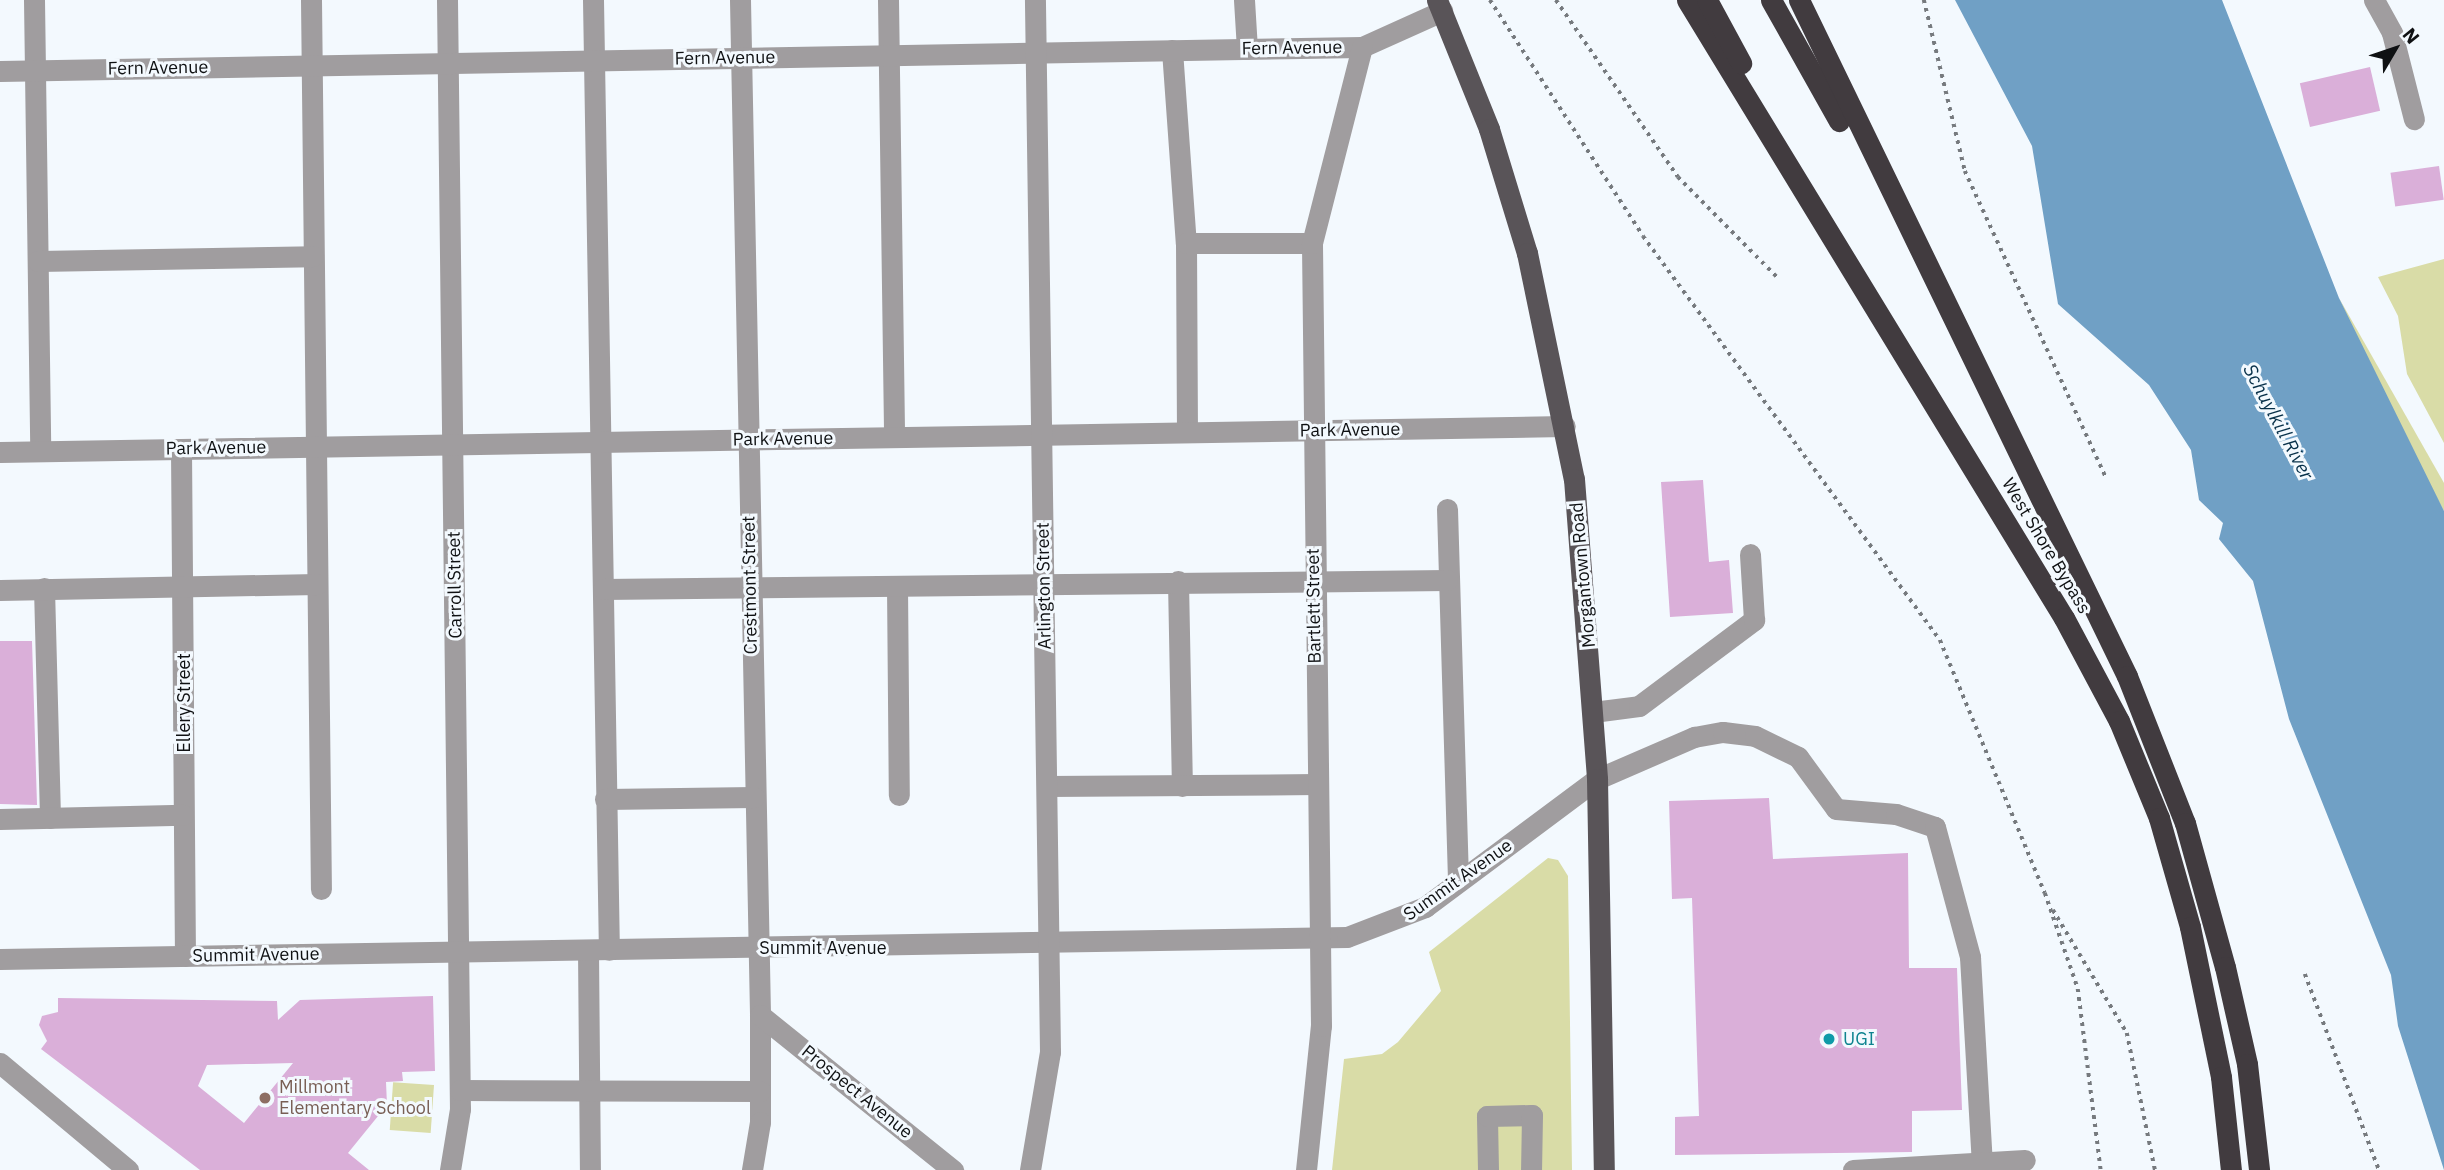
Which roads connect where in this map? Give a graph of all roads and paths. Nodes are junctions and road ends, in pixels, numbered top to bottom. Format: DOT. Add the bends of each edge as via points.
graph roads {
  1 [pos="34,0"];
  2 [pos="311,0"];
  3 [pos="447,0"];
  4 [pos="593,0"];
  5 [pos="740,0"];
  6 [pos="888,0"];
  7 [pos="1035,0"];
  8 [pos="1244,0"];
  9 [pos="1490,0"];
  10 [pos="1556,0"];
  11 [pos="1687,0"];
  12 [pos="1707,0"];
  13 [pos="1771,0"];
  14 [pos="1798,0"];
  15 [pos="1924,0"];
  16 [pos="2374,0"];
  17 [pos="1440,5"];
  18 [pos="1362,47"];
  19 [pos="1247,49"];
  20 [pos="1172,50"];
  21 [pos="1036,52"];
  22 [pos="889,55"];
  23 [pos="741,58"];
  24 [pos="594,60"];
  25 [pos="448,63"];
  26 [pos="312,65"];
  27 [pos="36,70"];
  28 [pos="0,71"];
  29 [pos="2414,119"];
  30 [pos="1186,243"];
  31 [pos="1312,243"];
  32 [pos="313,256"];
  33 [pos="38,261"];
  34 [pos="1777,277"];
  35 [pos="1934,286"];
  36 [pos="1868,298"];
  37 [pos="1566,426"];
  38 [pos="1310,430"];
  39 [pos="1187,432"];
  40 [pos="1041,435"];
  41 [pos="894,437"];
  42 [pos="748,440"];
  43 [pos="600,442"];
  44 [pos="454,444"];
  45 [pos="315,447"];
  46 [pos="180,449"];
  47 [pos="40,451"];
  48 [pos="0,452"];
  49 [pos="2106,477"];
  50 [pos="1447,509"];
  51 [pos="1749,554"];
  52 [pos="1314,577"];
  53 [pos="1447,580"];
  54 [pos="1178,581"];
  55 [pos="317,584"];
  56 [pos="1044,584"];
  57 [pos="897,586"];
  58 [pos="184,587"];
  59 [pos="44,588"];
  60 [pos="603,589"];
  61 [pos="750,589"];
  62 [pos="0,590"];
  63 [pos="1593,712"];
  64 [pos="1597,779"];
  65 [pos="1317,784"];
  66 [pos="1047,786"];
  67 [pos="1182,786"];
  68 [pos="900,794"];
  69 [pos="754,797"];
  70 [pos="605,799"];
  71 [pos="183,815"];
  72 [pos="50,818"];
  73 [pos="0,819"];
  74 [pos="1458,882"];
  75 [pos="321,889"];
  76 [pos="2048,902"];
  77 [pos="1320,939"];
  78 [pos="1049,945"];
  79 [pos="758,948"];
  80 [pos="599,950"];
  81 [pos="459,952"];
  82 [pos="185,956"];
  83 [pos="0,959"];
  84 [pos="2305,974"];
  85 [pos="760,1015"];
  86 [pos="0,1063"];
  87 [pos="460,1090"];
  88 [pos="592,1091"];
  89 [pos="760,1091"];
  90 [pos="2025,1160"];
  91 [pos="1971,1166"];
  92 [pos="128,1170"];
  93 [pos="450,1170"];
  94 [pos="590,1170"];
  95 [pos="752,1170"];
  96 [pos="953,1170"];
  97 [pos="1030,1170"];
  98 [pos="1306,1170"];
  99 [pos="1488,1170"];
  100 [pos="1531,1170"];
  101 [pos="1604,1170"];
  102 [pos="1853,1170"];
  103 [pos="2101,1170"];
  104 [pos="2155,1170"];
  105 [pos="2231,1170"];
  106 [pos="2259,1170"];
  107 [pos="2379,1170"];
  1 -- 27 [label="street"];
  2 -- 26 [label="street"];
  3 -- 25 [label="street, Carroll Street"];
  4 -- 24 [label="street"];
  5 -- 23 [label="street, Crestmont Street"];
  6 -- 22 [label="street"];
  7 -- 21 [label="street, Arlington Street"];
  8 -- 19 [label="street"];
  9 -- 76 [label="path" via="1643,236 1940,640"];
  10 -- 34 [label="path" via="1678,177"];
  11 -- 36 [label="highway, West Shore Bypass"];
  12 -- 36 [label="highway"];
  13 -- 35 [label="highway"];
  14 -- 35 [label="highway, West Shore Bypass"];
  15 -- 49 [label="path" via="1965,171"];
  16 -- 29 [label="street" via="2392,33"];
  17 -- 18 [label="street, Fern Avenue"];
  17 -- 37 [label="main road, Morgantown Road" via="1527,253"];
  18 -- 19 [label="street, Fern Avenue"];
  18 -- 31 [label="street, Bartlett Street"];
  19 -- 20 [label="street, Fern Avenue"];
  20 -- 21 [label="street, Fern Avenue"];
  20 -- 30 [label="street"];
  21 -- 22 [label="street, Fern Avenue"];
  21 -- 40 [label="street, Arlington Street"];
  22 -- 23 [label="street, Fern Avenue"];
  22 -- 41 [label="street"];
  23 -- 24 [label="street, Fern Avenue"];
  23 -- 42 [label="street, Crestmont Street"];
  24 -- 25 [label="street, Fern Avenue"];
  24 -- 43 [label="street"];
  25 -- 26 [label="street, Fern Avenue"];
  25 -- 44 [label="street, Carroll Street"];
  26 -- 27 [label="street, Fern Avenue"];
  26 -- 32 [label="street"];
  27 -- 28 [label="street, Fern Avenue"];
  27 -- 33 [label="street"];
  30 -- 31 [label="street"];
  30 -- 39 [label="street"];
  31 -- 38 [label="street, Bartlett Street"];
  32 -- 33 [label="street"];
  32 -- 45 [label="street"];
  33 -- 47 [label="street"];
  35 -- 106 [label="highway, West Shore Bypass" via="2127,676 2185,823 2247,1064"];
  36 -- 105 [label="highway, West Shore Bypass" via="2064,618 2144,780 2203,979"];
  37 -- 38 [label="street, Park Avenue"];
  37 -- 63 [label="main road, Morgantown Road" via="1584,559"];
  38 -- 39 [label="street, Park Avenue"];
  38 -- 52 [label="street, Bartlett Street"];
  39 -- 40 [label="street, Park Avenue"];
  40 -- 41 [label="street, Park Avenue"];
  40 -- 56 [label="street, Arlington Street"];
  41 -- 42 [label="street, Park Avenue"];
  42 -- 43 [label="street, Park Avenue"];
  42 -- 61 [label="street, Crestmont Street"];
  43 -- 44 [label="street, Park Avenue"];
  43 -- 60 [label="street"];
  44 -- 45 [label="street, Park Avenue"];
  44 -- 81 [label="street, Carroll Street"];
  45 -- 46 [label="street, Park Avenue"];
  45 -- 55 [label="street"];
  46 -- 47 [label="street, Park Avenue"];
  46 -- 58 [label="street, Ellery Street"];
  47 -- 48 [label="street, Park Avenue"];
  50 -- 53 [label="street"];
  51 -- 63 [label="street" via="1754,620 1639,706"];
  52 -- 53 [label="street"];
  52 -- 54 [label="street"];
  52 -- 65 [label="street, Bartlett Street"];
  53 -- 74 [label="street"];
  54 -- 56 [label="street"];
  54 -- 67 [label="street"];
  55 -- 58 [label="street"];
  55 -- 75 [label="street"];
  56 -- 57 [label="street"];
  56 -- 66 [label="street, Arlington Street"];
  57 -- 61 [label="street"];
  57 -- 68 [label="street"];
  58 -- 59 [label="street"];
  58 -- 71 [label="street, Ellery Street"];
  59 -- 62 [label="street"];
  59 -- 72 [label="street"];
  60 -- 61 [label="street"];
  60 -- 70 [label="street"];
  61 -- 69 [label="street, Crestmont Street"];
  63 -- 64 [label="main road, Morgantown Road"];
  64 -- 74 [label="street, Summit Avenue"];
  64 -- 91 [label="street, Summit Avenue" via="1694,737 1755,736 1798,757 1836,809 1896,814 1936,827 1970,957"];
  64 -- 101 [label="main road, Morgantown Road"];
  65 -- 67 [label="street"];
  65 -- 77 [label="street, Bartlett Street"];
  66 -- 67 [label="street"];
  66 -- 78 [label="street, Arlington Street"];
  69 -- 70 [label="street"];
  69 -- 79 [label="street, Crestmont Street"];
  70 -- 80 [label="street"];
  71 -- 72 [label="street"];
  71 -- 82 [label="street, Ellery Street"];
  72 -- 73 [label="street"];
  74 -- 77 [label="street, Summit Avenue" via="1394,924"];
  76 -- 103 [label="path" via="2078,989"];
  76 -- 104 [label="path" via="2127,1033"];
  77 -- 78 [label="street, Summit Avenue"];
  77 -- 98 [label="street, Bartlett Street" via="1319,1052"];
  78 -- 79 [label="street, Summit Avenue"];
  78 -- 97 [label="street, Arlington Street" via="1050,1052"];
  79 -- 80 [label="street, Summit Avenue"];
  79 -- 85 [label="street, Crestmont Street"];
  80 -- 81 [label="street, Summit Avenue"];
  80 -- 88 [label="street"];
  81 -- 82 [label="street, Summit Avenue"];
  81 -- 87 [label="street, Carroll Street"];
  82 -- 83 [label="street, Summit Avenue"];
  84 -- 107 [label="path"];
  85 -- 89 [label="street, Crestmont Street"];
  85 -- 96 [label="street, Prospect Avenue"];
  86 -- 92 [label="street"];
  87 -- 88 [label="street"];
  87 -- 93 [label="street, Carroll Street"];
  88 -- 89 [label="street"];
  88 -- 94 [label="street"];
  89 -- 95 [label="street, Crestmont Street"];
  90 -- 91 [label="street"];
  91 -- 102 [label="street"];
  99 -- 100 [label="street" via="1487,1115 1532,1115"];
}
